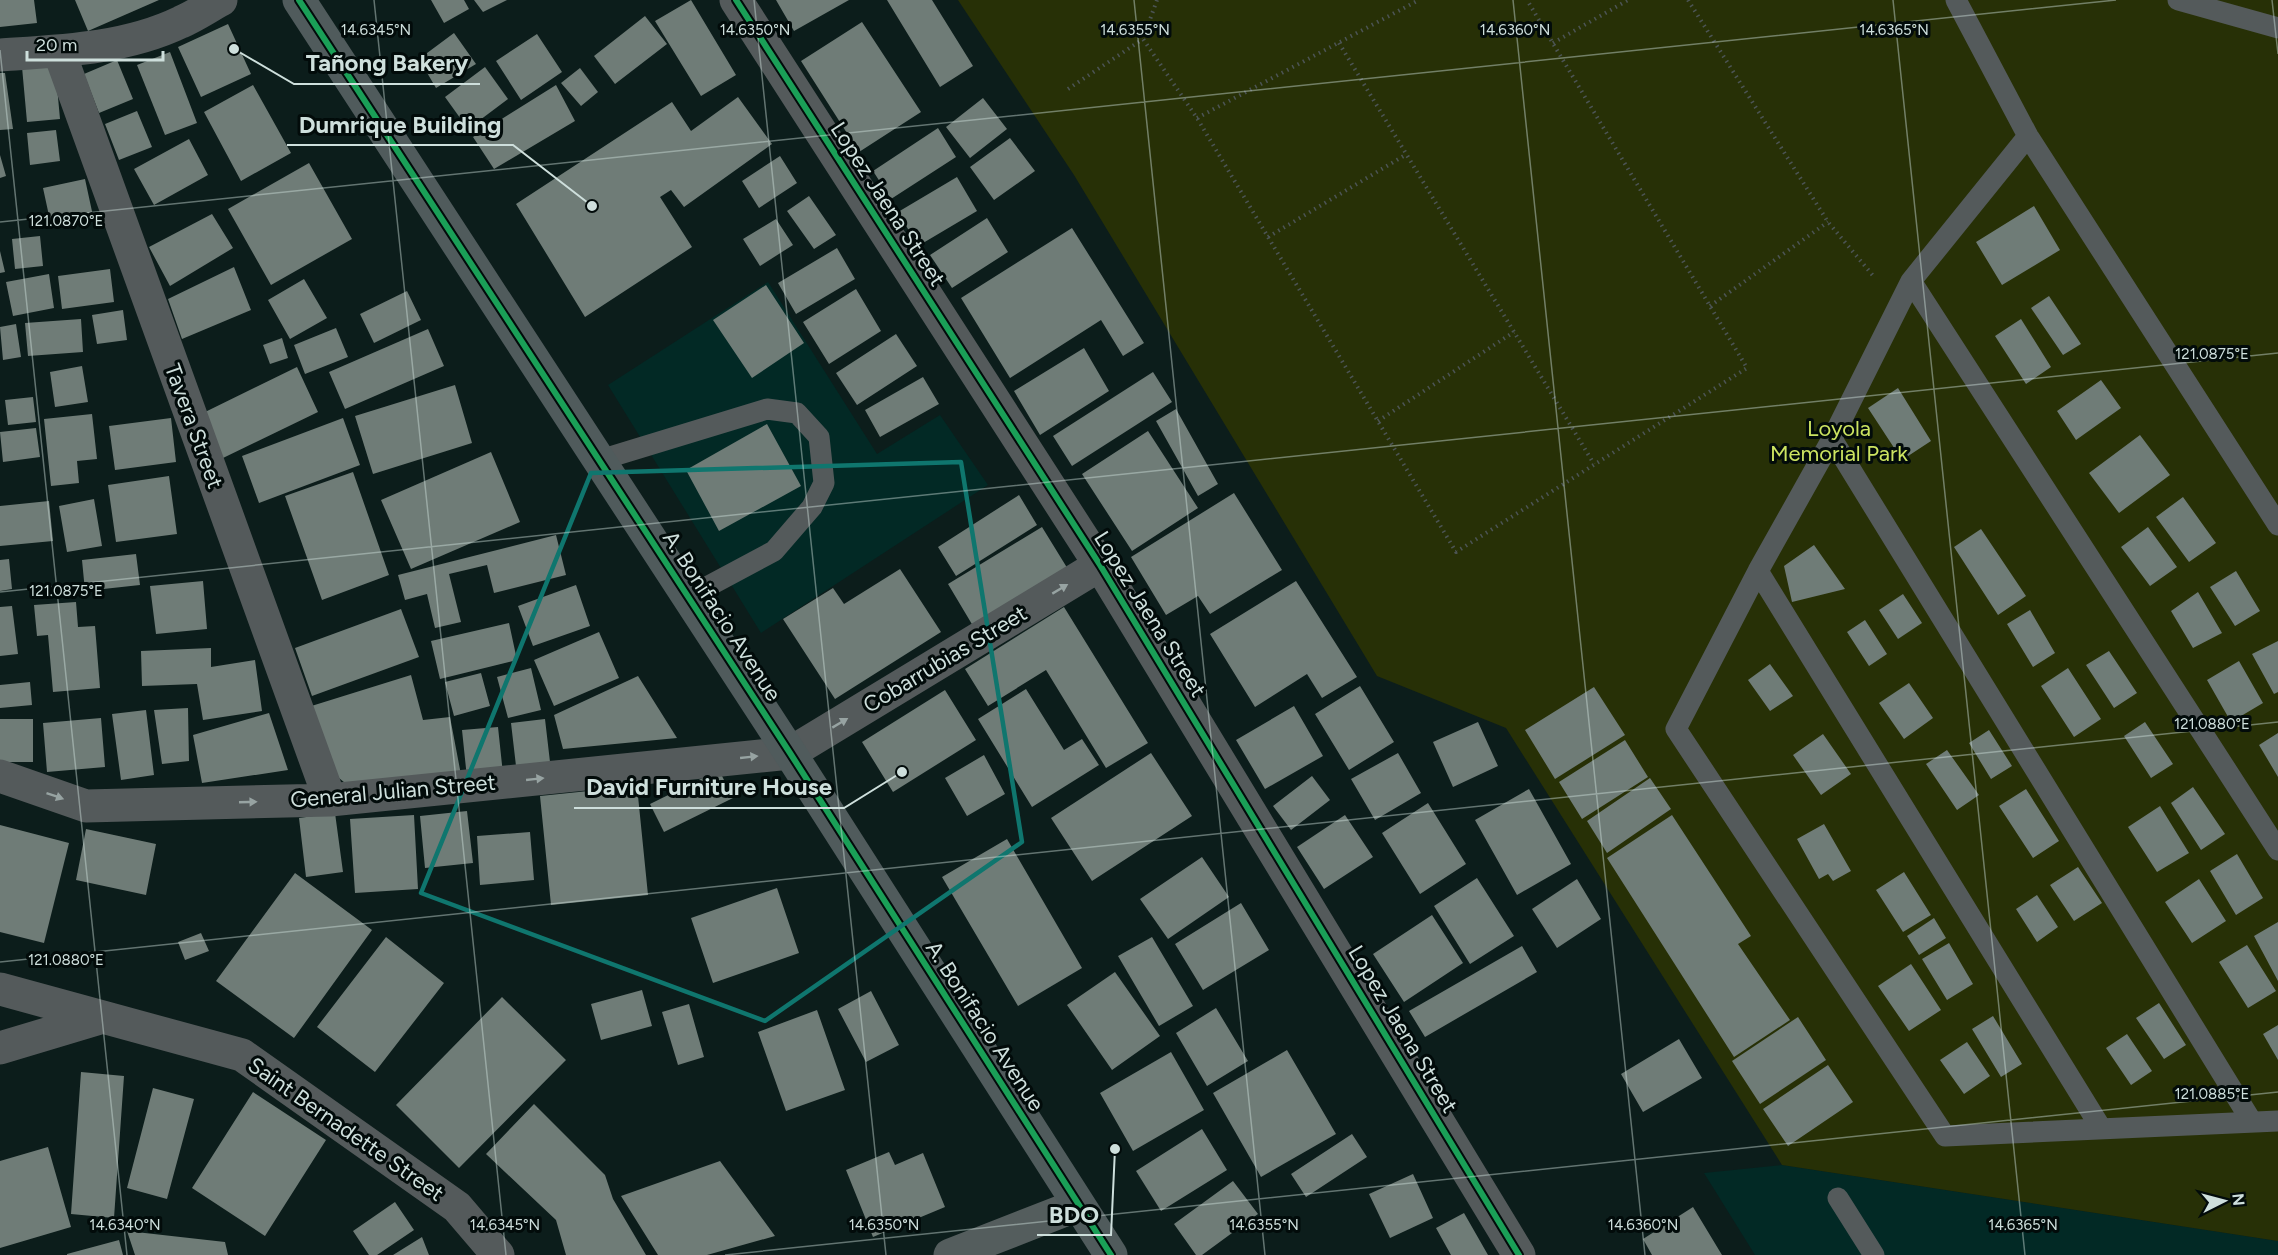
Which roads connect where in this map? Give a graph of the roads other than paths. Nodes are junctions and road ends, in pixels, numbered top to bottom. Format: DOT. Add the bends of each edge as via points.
graph roads {
  1 [pos="221,0"];
  2 [pos="300,0"];
  3 [pos="736,0"];
  4 [pos="1956,0"];
  5 [pos="2178,0"];
  6 [pos="2278,28"];
  7 [pos="59,51"];
  8 [pos="0,55"];
  9 [pos="2028,136"];
  10 [pos="1911,281"];
  11 [pos="1832,439"];
  12 [pos="600,460"];
  13 [pos="2278,525"];
  14 [pos="1100,565"];
  15 [pos="1758,571"];
  16 [pos="688,597"];
  17 [pos="790,753"];
  18 [pos="0,776"];
  19 [pos="330,800"];
  20 [pos="2278,850"];
  21 [pos="0,989"];
  22 [pos="100,1018"];
  23 [pos="0,1048"];
  24 [pos="2278,1121"];
  25 [pos="2252,1122"];
  26 [pos="2101,1128"];
  27 [pos="1838,1198"];
  28 [pos="1078,1205"];
  29 [pos="498,1255"];
  30 [pos="950,1255"];
  31 [pos="1111,1255"];
  32 [pos="1519,1255"];
  33 [pos="1874,1255"];
  1 -- 7 [label="street" via="179,23 120,43"];
  2 -- 12 [label="main road, A. Bonifacio Avenue"];
  3 -- 14 [label="street, Lopez Jaena Street"];
  4 -- 9 [label="lane"];
  5 -- 6 [label="lane"];
  7 -- 8 [label="street"];
  7 -- 19 [label="street, Tavera Street"];
  9 -- 10 [label="lane"];
  9 -- 13 [label="lane"];
  10 -- 11 [label="lane"];
  10 -- 20 [label="lane"];
  11 -- 15 [label="lane"];
  11 -- 25 [label="lane"];
  12 -- 16 [label="main road, A. Bonifacio Avenue"];
  12 -- 16 [label="lane" via="767,409 797,413 819,437 824,483 812,507 774,551"];
  17 -- 14 [label="street, Cobarrubias Street, one-way"];
  14 -- 32 [label="street, Lopez Jaena Street"];
  15 -- 26 [label="lane"];
  15 -- 26 [label="lane" via="1676,729 1945,1136"];
  16 -- 17 [label="main road, A. Bonifacio Avenue"];
  19 -- 17 [label="street, General Julian Street, one-way"];
  17 -- 28 [label="main road, A. Bonifacio Avenue"];
  18 -- 19 [label="street, General Julian Street, one-way" via="86,806"];
  21 -- 22 [label="street, Saint Bernadette Street"];
  22 -- 23 [label="street"];
  22 -- 29 [label="street, Saint Bernadette Street" via="242,1055 457,1207"];
  24 -- 25 [label="lane"];
  25 -- 26 [label="lane"];
  27 -- 33 [label="lane"];
  28 -- 30 [label="street"];
  28 -- 31 [label="main road, A. Bonifacio Avenue"];
}
